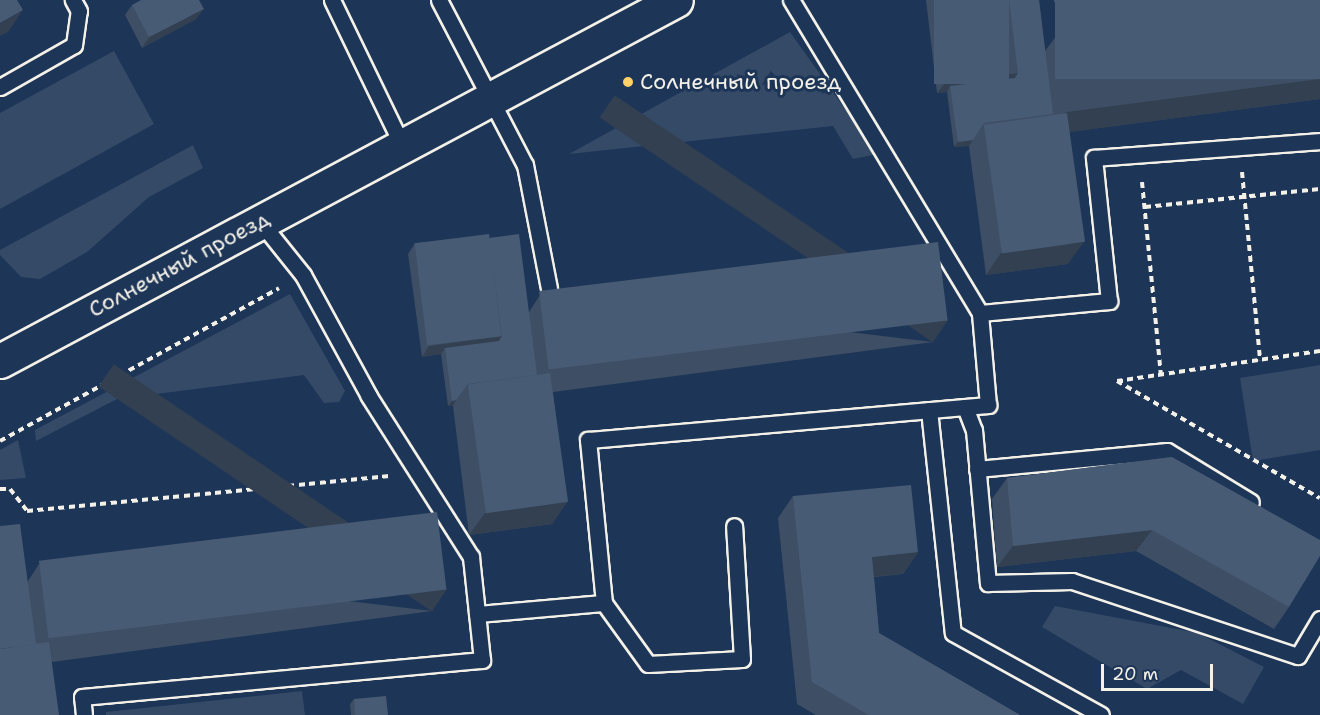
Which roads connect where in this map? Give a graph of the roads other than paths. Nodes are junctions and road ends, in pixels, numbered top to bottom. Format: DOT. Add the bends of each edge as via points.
graph roads {
  1 [pos="73,0"];
  2 [pos="332,0"];
  3 [pos="439,0"];
  4 [pos="676,0"];
  5 [pos="791,0"];
  6 [pos="1064,0"];
  7 [pos="1067,24"];
  8 [pos="0,87"];
  9 [pos="491,99"];
  10 [pos="1320,141"];
  11 [pos="402,145"];
  12 [pos="259,220"];
  13 [pos="549,289"];
  14 [pos="980,313"];
  15 [pos="3,352"];
  16 [pos="965,406"];
  17 [pos="929,410"];
  18 [pos="977,469"];
  19 [pos="1269,513"];
  20 [pos="734,526"];
  21 [pos="604,603"];
  22 [pos="477,614"];
  23 [pos="1320,619"];
  24 [pos="84,715"];
  25 [pos="1101,715"];
  1 -- 8 [label="lane" via="79,11 74,45"];
  2 -- 11 [label="lane"];
  3 -- 9 [label="lane"];
  4 -- 9 [label="street, Солнечный проезд"];
  5 -- 14 [label="lane"];
  6 -- 7 [label="lane"];
  9 -- 11 [label="street, Солнечный проезд"];
  9 -- 13 [label="lane" via="525,165"];
  10 -- 14 [label="lane" via="1094,158 1109,300"];
  11 -- 12 [label="street, Солнечный проезд"];
  12 -- 15 [label="street, Солнечный проезд"];
  12 -- 22 [label="lane" via="303,275 369,396 471,557"];
  14 -- 16 [label="lane" via="988,405"];
  16 -- 17 [label="lane"];
  16 -- 18 [label="lane" via="974,430"];
  17 -- 21 [label="lane" via="588,440"];
  17 -- 25 [label="lane" via="953,633"];
  18 -- 19 [label="lane" via="1167,451"];
  18 -- 23 [label="lane" via="988,584 1072,581 1298,656"];
  20 -- 21 [label="lane" via="742,659 648,664"];
  21 -- 22 [label="lane"];
  22 -- 24 [label="lane" via="482,660 82,697"];
}
